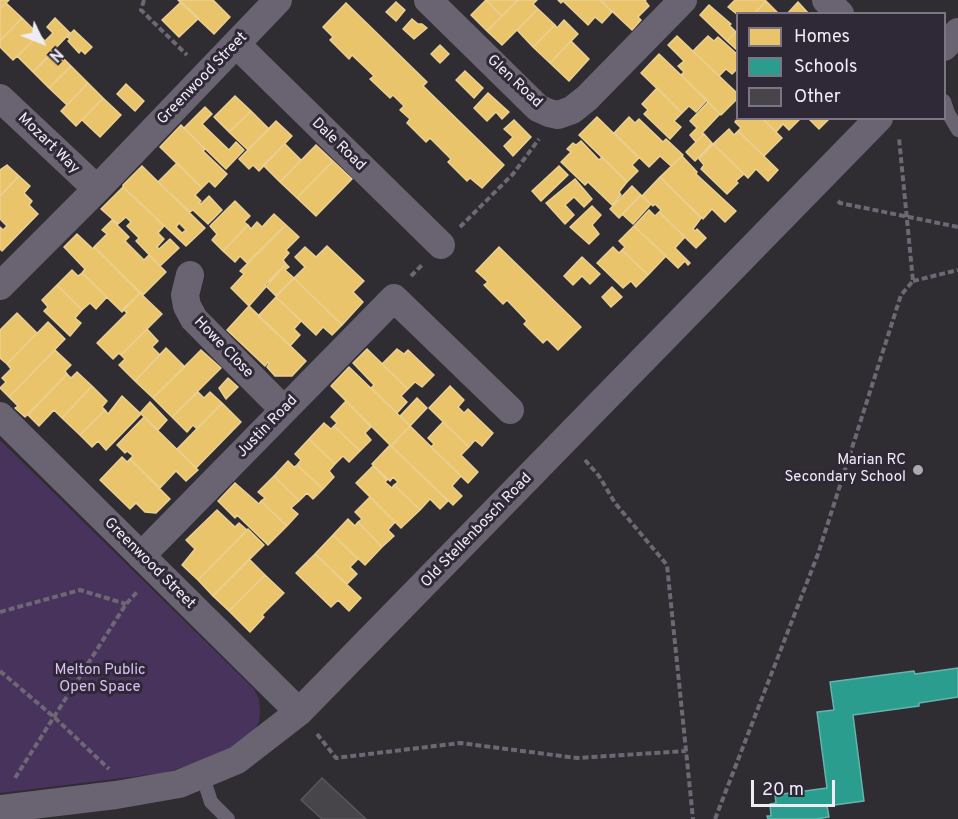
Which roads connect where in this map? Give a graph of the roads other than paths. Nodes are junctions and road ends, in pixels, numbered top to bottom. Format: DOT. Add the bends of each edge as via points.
graph roads {
  1 [pos="278,0"];
  2 [pos="428,0"];
  3 [pos="683,0"];
  4 [pos="826,0"];
  5 [pos="838,12"];
  6 [pos="958,32"];
  7 [pos="236,45"];
  8 [pos="946,46"];
  9 [pos="0,98"];
  10 [pos="946,104"];
  11 [pos="886,125"];
  12 [pos="958,130"];
  13 [pos="97,189"];
  14 [pos="441,245"];
  15 [pos="190,275"];
  16 [pos="0,286"];
  17 [pos="284,410"];
  18 [pos="510,410"];
  19 [pos="0,416"];
  20 [pos="149,564"];
  21 [pos="300,712"];
  22 [pos="202,774"];
  23 [pos="6,808"];
  24 [pos="228,819"];
  1 -- 7 [label="street, Greenwood Street"];
  2 -- 3 [label="street, Glen Road" via="538,108 558,115 587,98"];
  4 -- 5 [label="street"];
  6 -- 8 [label="street"];
  7 -- 13 [label="street, Greenwood Street"];
  7 -- 14 [label="street, Dale Road"];
  9 -- 13 [label="street, Mozart Way"];
  10 -- 12 [label="lane"];
  11 -- 21 [label="street, Old Stellenbosch Road" via="818,182"];
  13 -- 16 [label="street, Greenwood Street"];
  15 -- 17 [label="street, Howe Close" via="185,295 194,319"];
  17 -- 18 [label="street, Justin Road" via="394,298"];
  17 -- 20 [label="street, Justin Road"];
  19 -- 20 [label="street, Greenwood Street"];
  20 -- 21 [label="street, Greenwood Street"];
  21 -- 22 [label="street, Old Stellenbosch Road" via="237,760"];
  22 -- 23 [label="street, Old Stellenbosch Road" via="178,784 116,795"];
  22 -- 24 [label="lane" via="211,802"];
}
